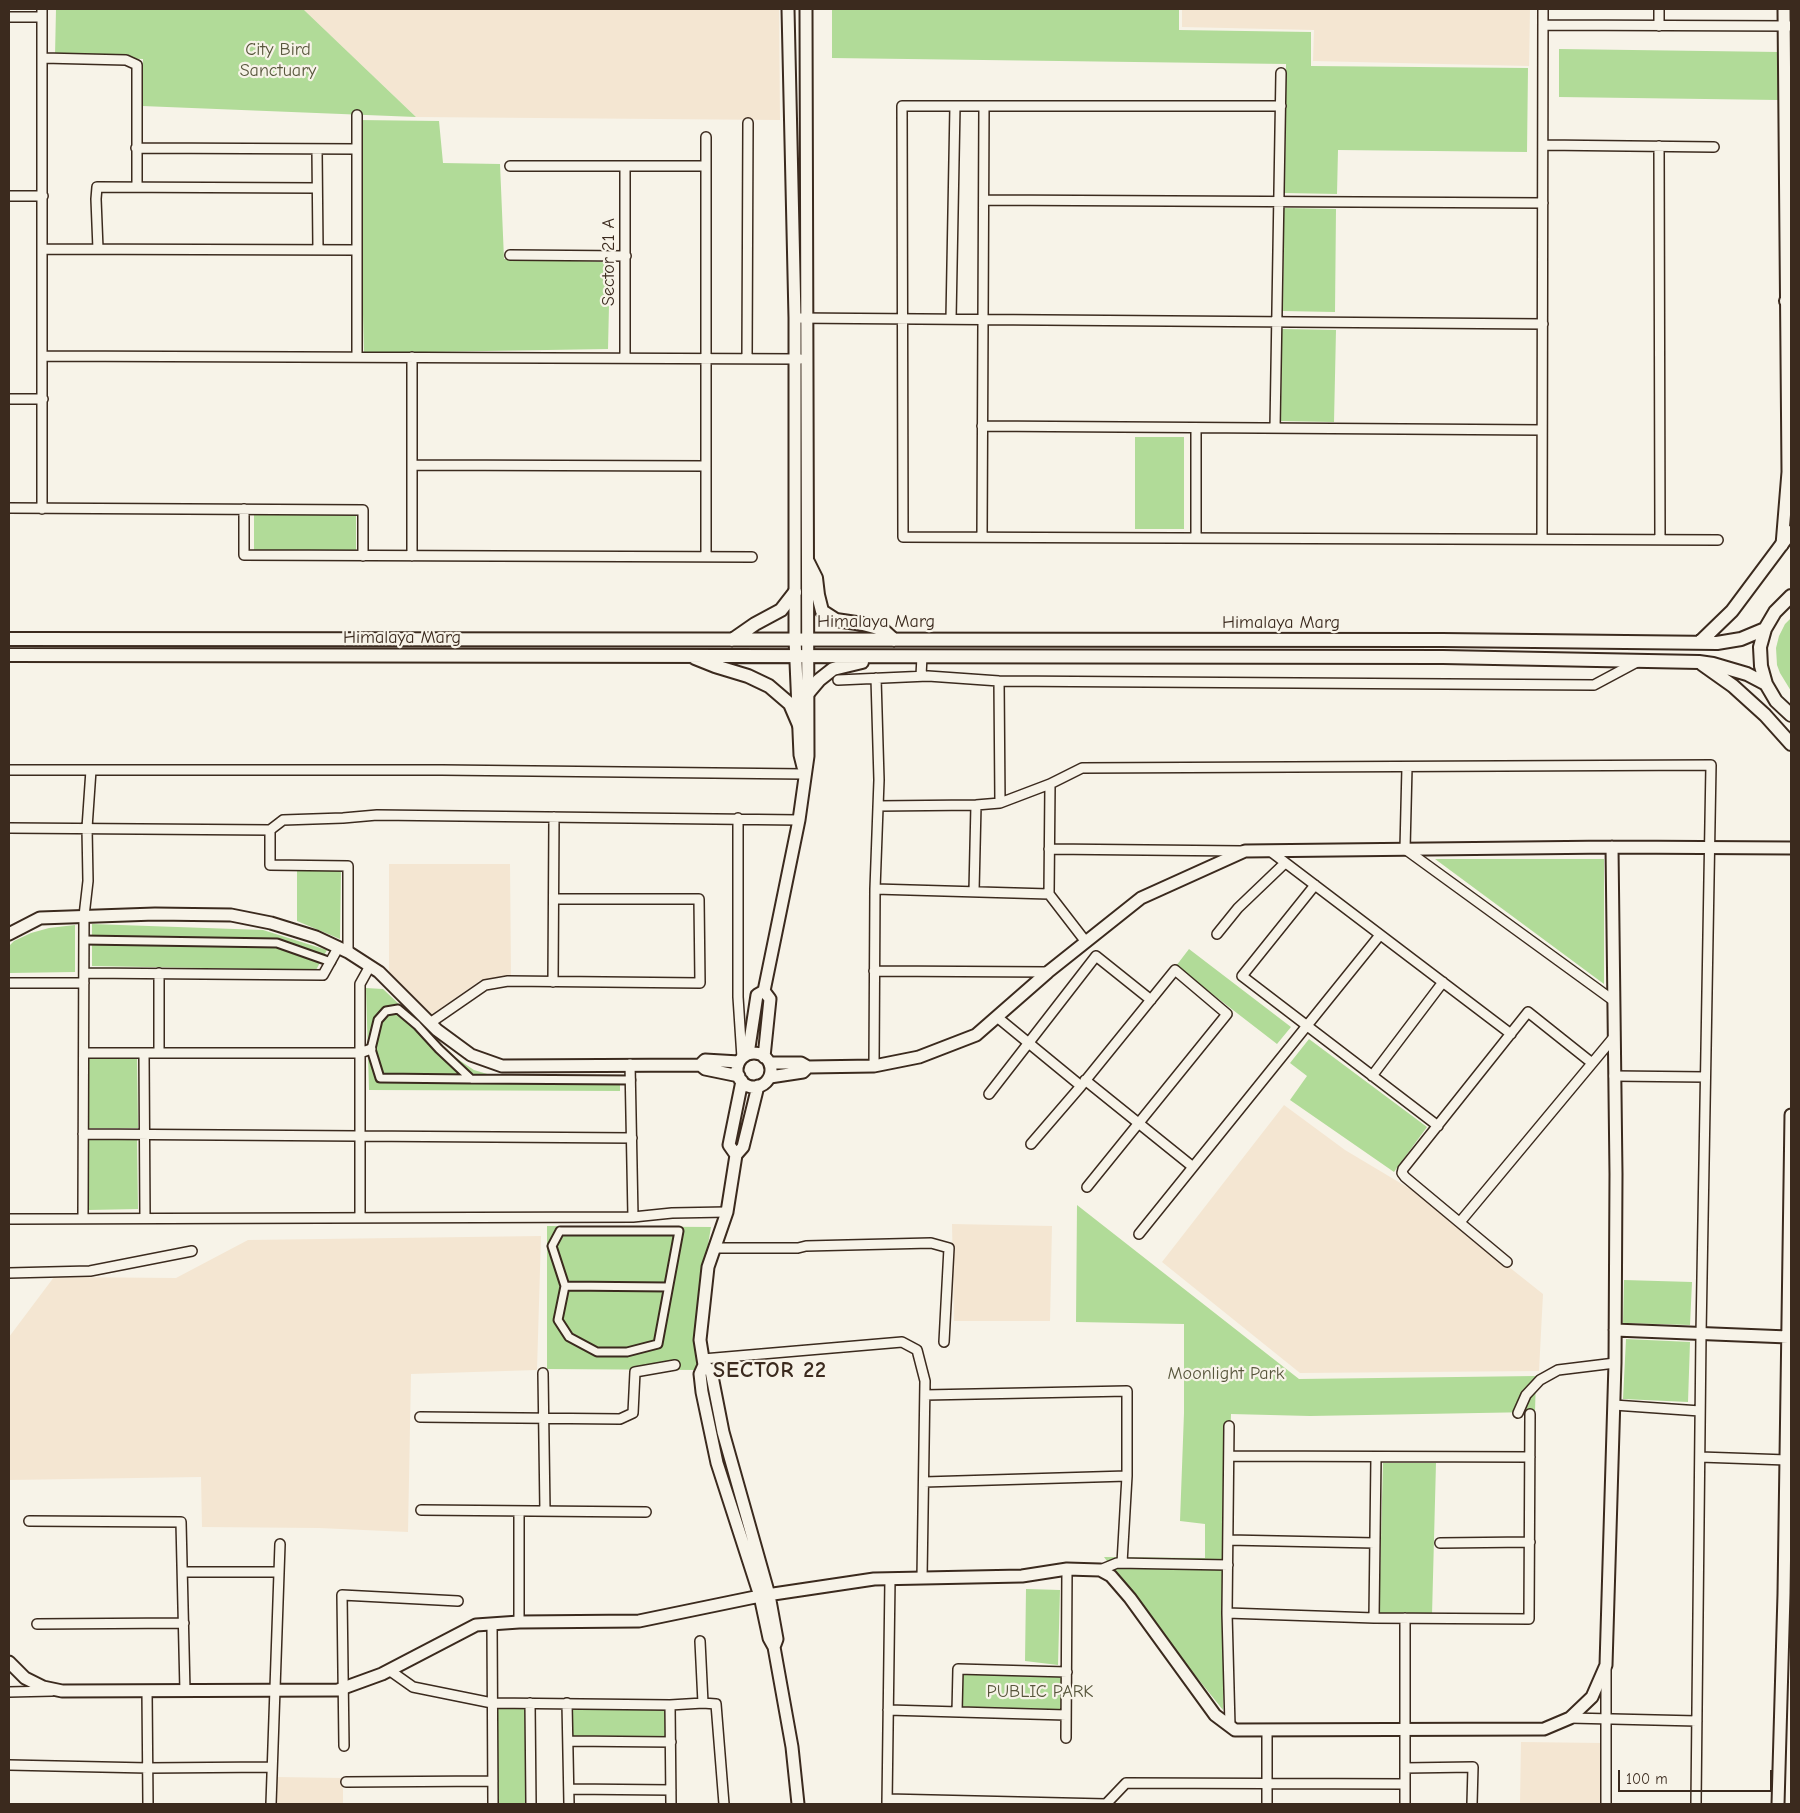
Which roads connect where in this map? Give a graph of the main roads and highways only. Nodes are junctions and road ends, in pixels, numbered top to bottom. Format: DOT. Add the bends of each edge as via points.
graph roads {
  1 [pos="1791,532"];
  2 [pos="808,562"];
  3 [pos="794,592"];
  4 [pos="1791,596"];
  5 [pos="1765,629"];
  6 [pos="9,638"];
  7 [pos="732,640"];
  8 [pos="894,640"];
  9 [pos="1700,642"];
  10 [pos="9,655"];
  11 [pos="690,655"];
  12 [pos="882,656"];
  13 [pos="1699,662"];
  14 [pos="1766,684"];
  15 [pos="808,693"];
  16 [pos="1791,715"];
  17 [pos="799,725"];
  18 [pos="1791,744"];
  1 -- 9 [label="main road" via="1732,611"];
  2 -- 8 [label="main road" via="816,578 822,611 836,620 882,629"];
  3 -- 7 [label="main road" via="780,610"];
  4 -- 5 [label="main road" via="1775,612"];
  5 -- 9 [label="main road, Himalaya Marg" via="1741,639"];
  5 -- 14 [label="main road" via="1760,648"];
  6 -- 7 [label="main road, Himalaya Marg"];
  7 -- 8 [label="main road, Himalaya Marg"];
  8 -- 9 [label="main road, Himalaya Marg"];
  10 -- 11 [label="main road, Himalaya Marg"];
  11 -- 12 [label="main road, Himalaya Marg"];
  11 -- 17 [label="main road" via="769,686 790,704"];
  12 -- 13 [label="main road, Himalaya Marg" via="1433,657"];
  12 -- 15 [label="main road" via="833,668"];
  13 -- 14 [label="main road, Himalaya Marg" via="1747,674"];
  13 -- 18 [label="main road" via="1733,686"];
  14 -- 16 [label="main road" via="1776,701"];
}
